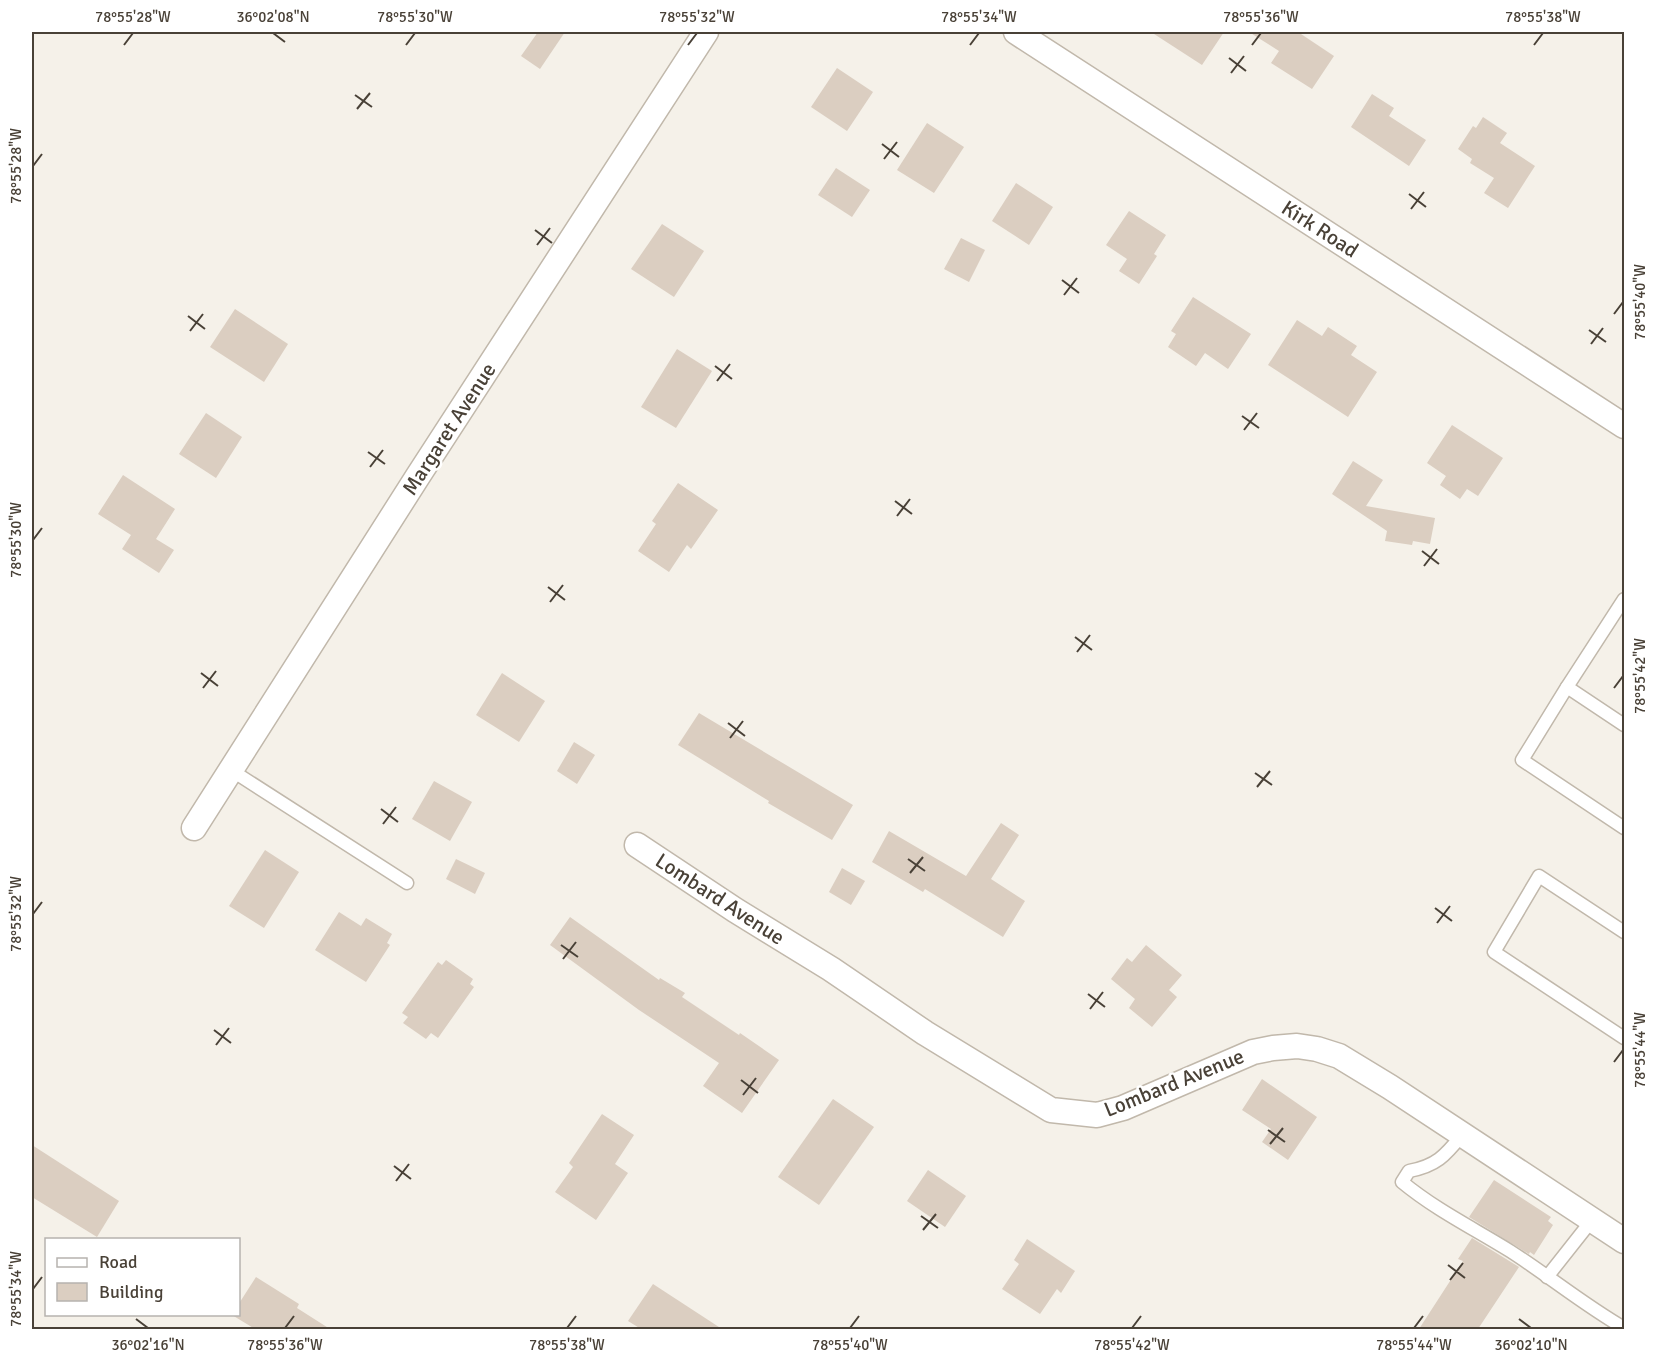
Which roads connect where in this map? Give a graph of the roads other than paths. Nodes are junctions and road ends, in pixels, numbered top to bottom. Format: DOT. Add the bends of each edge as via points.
graph roads {
  1 [pos="706,32"];
  2 [pos="1016,32"];
  3 [pos="1624,426"];
  4 [pos="1624,599"];
  5 [pos="1567,687"];
  6 [pos="1624,725"];
  7 [pos="231,770"];
  8 [pos="194,828"];
  9 [pos="1624,828"];
  10 [pos="637,845"];
  11 [pos="406,883"];
  12 [pos="1624,932"];
  13 [pos="1624,1038"];
  14 [pos="1462,1135"];
  15 [pos="1592,1220"];
  16 [pos="1624,1241"];
  17 [pos="1547,1277"];
  18 [pos="1624,1328"];
  1 -- 7 [label="street, Margaret Avenue"];
  2 -- 3 [label="street, Kirk Road"];
  4 -- 5 [label="lane"];
  5 -- 6 [label="lane"];
  5 -- 9 [label="lane" via="1522,760"];
  7 -- 8 [label="street, Margaret Avenue"];
  7 -- 11 [label="lane"];
  10 -- 14 [label="street, Lombard Avenue" via="925,1034 1051,1110 1097,1114 1123,1108 1253,1052 1297,1046 1339,1056"];
  12 -- 13 [label="lane" via="1539,876 1494,952"];
  14 -- 15 [label="street, Lombard Avenue"];
  14 -- 17 [label="lane" via="1443,1158 1409,1171 1402,1182 1427,1202"];
  15 -- 16 [label="street, Lombard Avenue"];
  15 -- 17 [label="lane"];
  17 -- 18 [label="lane"];
}
